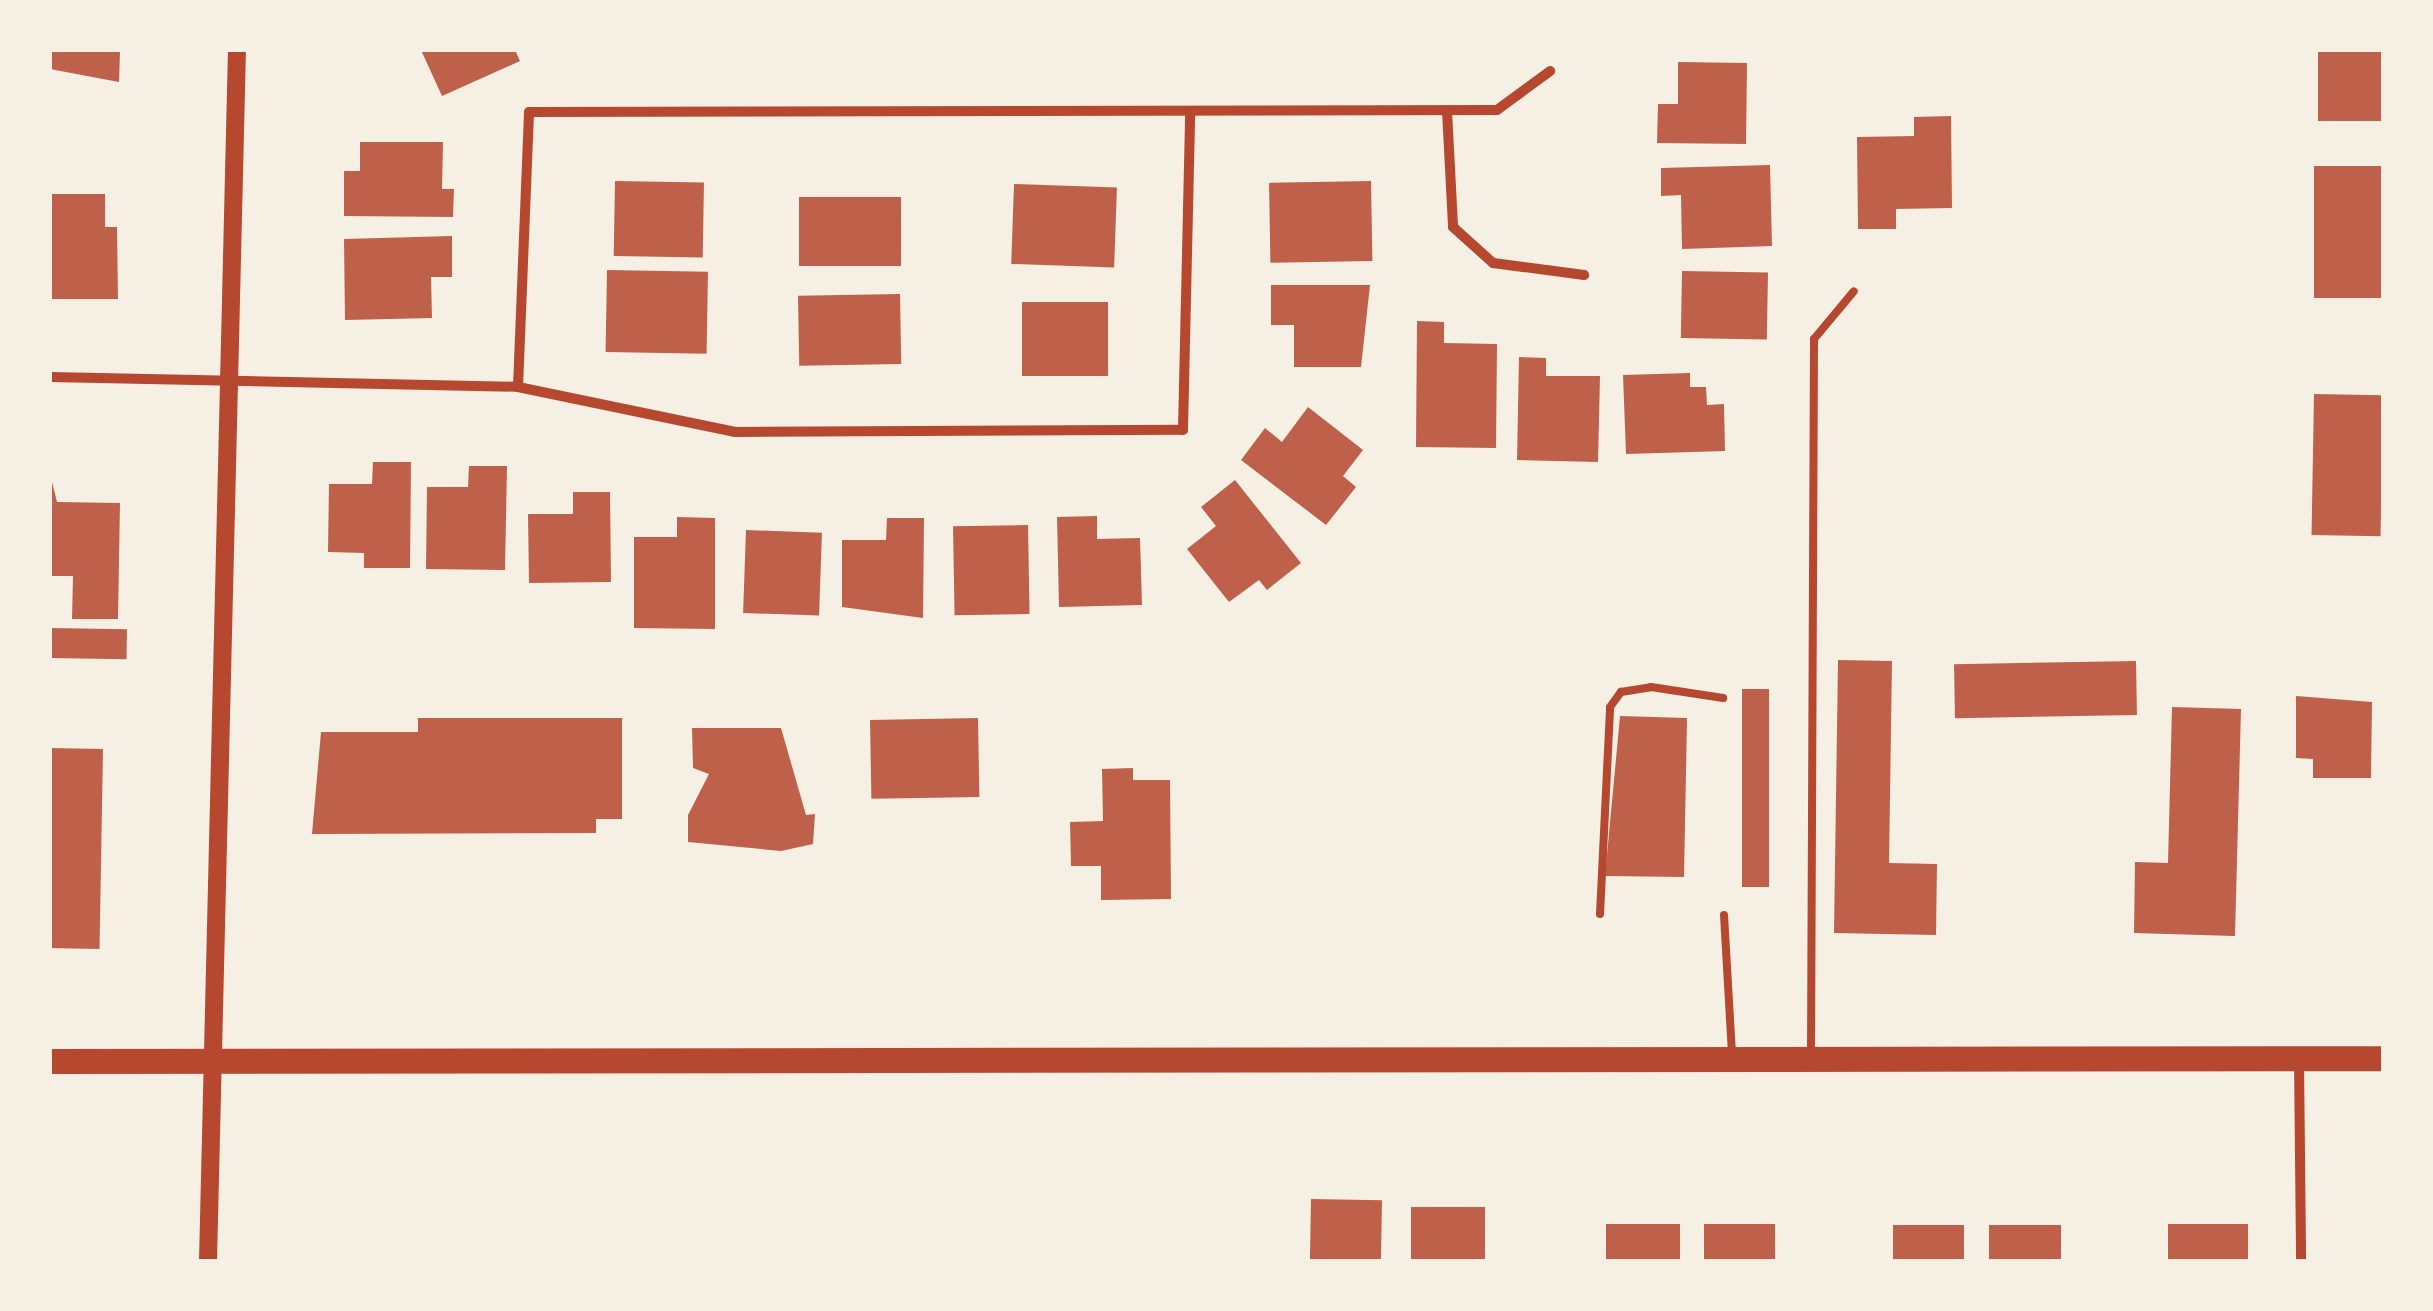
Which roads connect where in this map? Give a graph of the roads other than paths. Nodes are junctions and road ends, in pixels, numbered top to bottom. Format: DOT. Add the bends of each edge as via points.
graph roads {
  1 [pos="237,50"];
  2 [pos="1550,71"];
  3 [pos="1447,111"];
  4 [pos="1190,115"];
  5 [pos="1584,274"];
  6 [pos="1854,291"];
  7 [pos="50,377"];
  8 [pos="231,382"];
  9 [pos="518,386"];
  10 [pos="1723,698"];
  11 [pos="1600,914"];
  12 [pos="1724,915"];
  13 [pos="2383,1058"];
  14 [pos="1732,1059"];
  15 [pos="1812,1059"];
  16 [pos="2300,1059"];
  17 [pos="50,1060"];
  18 [pos="216,1060"];
  19 [pos="208,1261"];
  20 [pos="2301,1261"];
  1 -- 8 [label="street"];
  2 -- 3 [label="street" via="1497,110"];
  3 -- 4 [label="street"];
  3 -- 5 [label="street" via="1453,226 1492,263"];
  4 -- 9 [label="street" via="529,112"];
  4 -- 9 [label="street" via="1183,430 734,432"];
  6 -- 15 [label="lane" via="1814,338"];
  7 -- 8 [label="street"];
  8 -- 9 [label="street"];
  8 -- 18 [label="street"];
  10 -- 11 [label="lane" via="1651,687 1622,692 1610,707"];
  12 -- 14 [label="lane"];
  13 -- 16 [label="main road"];
  14 -- 15 [label="main road"];
  14 -- 18 [label="main road"];
  15 -- 16 [label="main road"];
  16 -- 20 [label="street"];
  17 -- 18 [label="main road"];
  18 -- 19 [label="street"];
}
